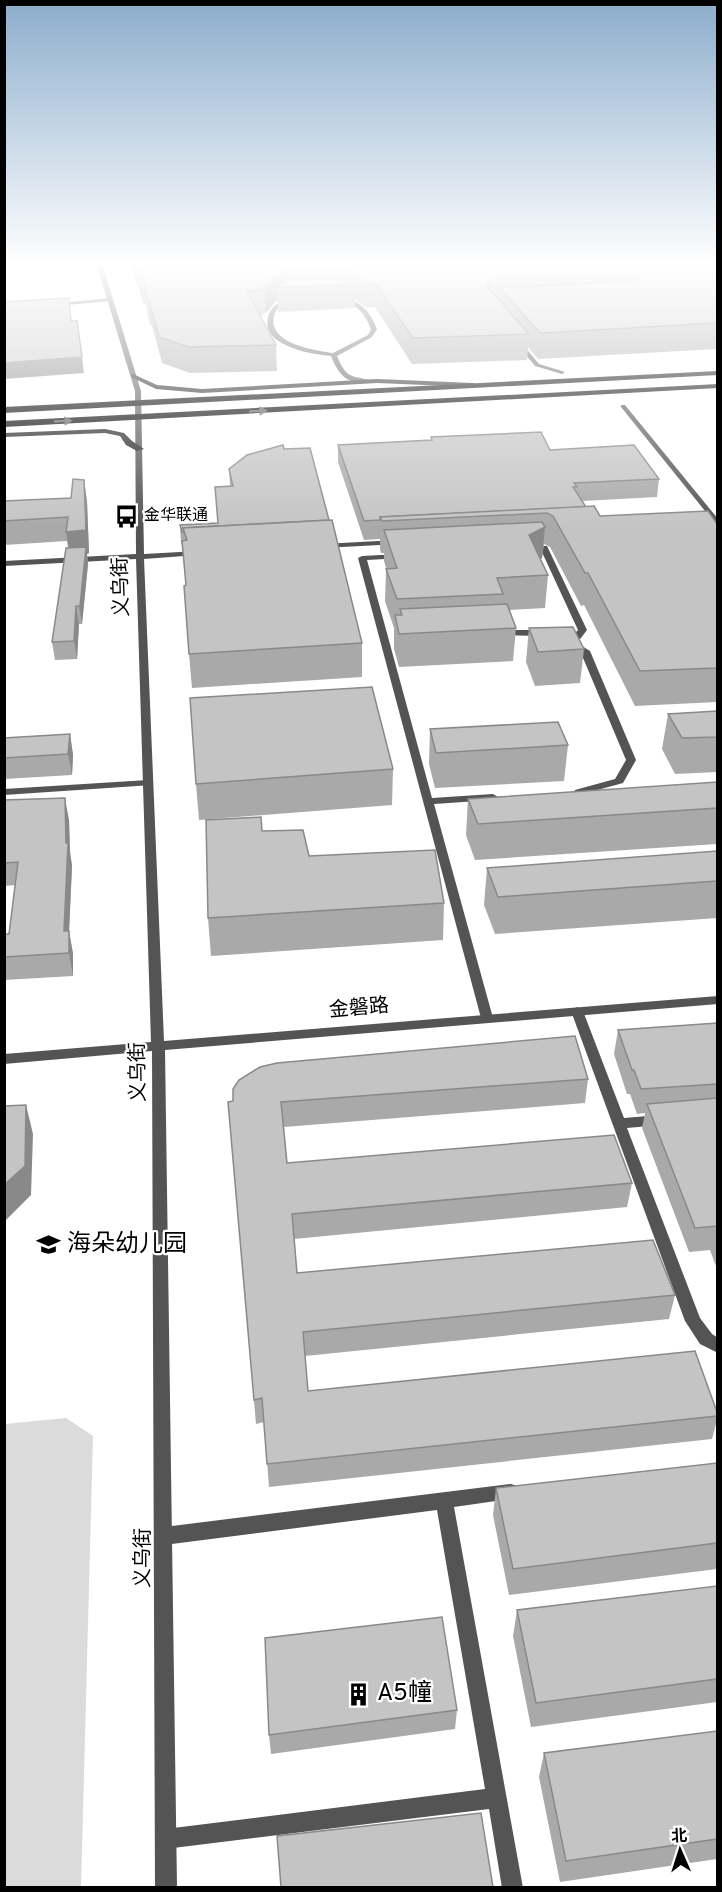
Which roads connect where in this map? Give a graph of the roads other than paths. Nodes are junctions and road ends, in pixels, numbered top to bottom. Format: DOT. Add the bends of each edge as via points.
graph roads {
  1 [pos="126,351"];
  2 [pos="316,351"];
  3 [pos="341,351"];
  4 [pos="525,351"];
  5 [pos="334,355"];
  6 [pos="562,372"];
  7 [pos="717,373"];
  8 [pos="133,376"];
  9 [pos="369,381"];
  10 [pos="477,386"];
  11 [pos="717,386"];
  12 [pos="623,406"];
  13 [pos="4,410"];
  14 [pos="138,410"];
  15 [pos="4,424"];
  16 [pos="4,435"];
  17 [pos="140,449"];
  18 [pos="717,525"];
  19 [pos="706,526"];
  20 [pos="411,542"];
  21 [pos="316,547"];
  22 [pos="521,549"];
  23 [pos="210,552"];
  24 [pos="408,555"];
  25 [pos="140,556"];
  26 [pos="4,564"];
  27 [pos="485,633"];
  28 [pos="384,638"];
  29 [pos="395,638"];
  30 [pos="572,644"];
  31 [pos="148,783"];
  32 [pos="4,792"];
  33 [pos="564,793"];
  34 [pos="508,796"];
  35 [pos="428,801"];
  36 [pos="717,1000"];
  37 [pos="577,1011"];
  38 [pos="487,1018"];
  39 [pos="158,1045"];
  40 [pos="4,1059"];
  41 [pos="674,1118"];
  42 [pos="619,1124"];
  43 [pos="717,1346"];
  44 [pos="527,1490"];
  45 [pos="444,1500"];
  46 [pos="164,1536"];
  47 [pos="498,1798"];
  48 [pos="165,1839"];
  49 [pos="166,1887"];
  50 [pos="513,1887"];
  1 -- 8 [label="street, 义乌街"];
  2 -- 5 [label="street"];
  3 -- 5 [label="street"];
  4 -- 6 [label="street" via="537,365"];
  5 -- 9 [label="street" via="342,375 350,380"];
  7 -- 10 [label="main road"];
  8 -- 9 [label="main road" via="156,387 202,391"];
  8 -- 14 [label="street, 义乌街"];
  9 -- 10 [label="main road"];
  10 -- 14 [label="main road"];
  14 -- 11 [label="main road, one-way"];
  12 -- 18 [label="street"];
  13 -- 14 [label="main road"];
  15 -- 14 [label="main road, one-way"];
  14 -- 17 [label="street, 义乌街"];
  16 -- 17 [label="main road" via="105,431 122,434"];
  17 -- 25 [label="street, 义乌街"];
  18 -- 19 [label="street"];
  20 -- 21 [label="street"];
  22 -- 30 [label="street" via="544,548 583,630"];
  23 -- 25 [label="street"];
  24 -- 28 [label="street" via="362,558"];
  25 -- 26 [label="street"];
  25 -- 31 [label="street, 义乌街"];
  27 -- 30 [label="street" via="554,635"];
  28 -- 29 [label="street"];
  28 -- 35 [label="street"];
  30 -- 33 [label="street" via="585,651 631,760 619,781 587,792"];
  31 -- 32 [label="street"];
  31 -- 39 [label="street, 义乌街"];
  34 -- 35 [label="street"];
  35 -- 38 [label="street"];
  36 -- 37 [label="street, 金磐路"];
  37 -- 38 [label="street, 金磐路"];
  37 -- 42 [label="street"];
  38 -- 39 [label="street, 金磐路"];
  39 -- 40 [label="street, 金磐路"];
  39 -- 46 [label="street, 义乌街"];
  41 -- 42 [label="street"];
  42 -- 43 [label="street" via="693,1321 706,1339"];
  44 -- 45 [label="street"];
  45 -- 46 [label="street"];
  45 -- 47 [label="street"];
  46 -- 48 [label="street, 义乌街"];
  47 -- 48 [label="street"];
  47 -- 50 [label="street"];
  48 -- 49 [label="street, 义乌街"];
}
